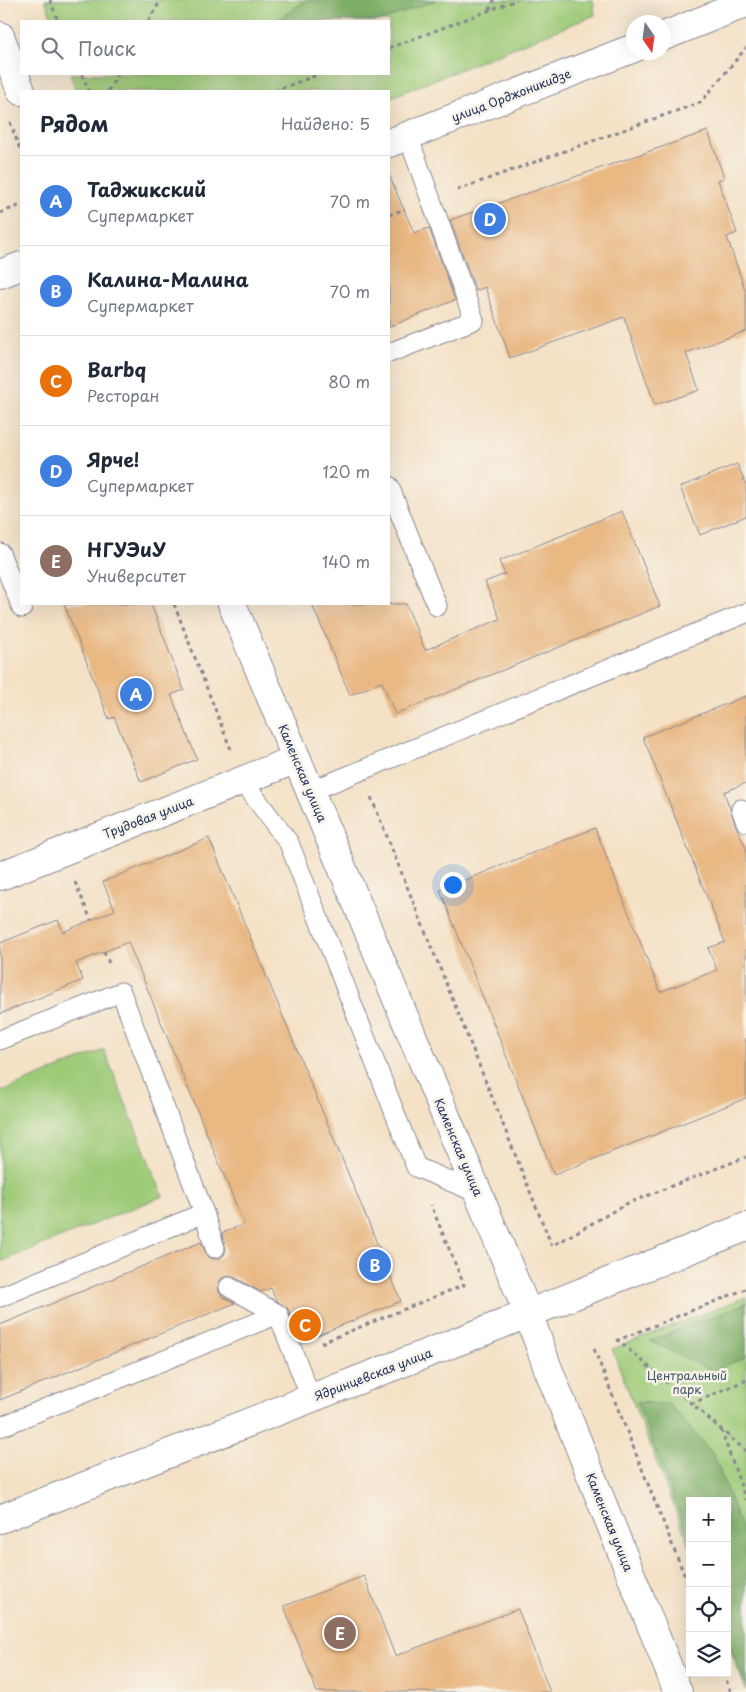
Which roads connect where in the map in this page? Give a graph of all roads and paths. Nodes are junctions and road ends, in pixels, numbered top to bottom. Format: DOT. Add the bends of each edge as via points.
graph roads {
  1 [pos="50,0"];
  2 [pos="161,0"];
  3 [pos="494,0"];
  4 [pos="517,0"];
  5 [pos="746,3"];
  6 [pos="489,10"];
  7 [pos="58,20"];
  8 [pos="149,20"];
  9 [pos="671,33"];
  10 [pos="0,36"];
  11 [pos="390,48"];
  12 [pos="746,48"];
  13 [pos="626,51"];
  14 [pos="82,75"];
  15 [pos="117,75"];
  16 [pos="317,75"];
  17 [pos="21,90"];
  18 [pos="89,90"];
  19 [pos="109,90"];
  20 [pos="277,90"];
  21 [pos="398,140"];
  22 [pos="431,200"];
  23 [pos="20,205"];
  24 [pos="0,213"];
  25 [pos="390,215"];
  26 [pos="20,266"];
  27 [pos="0,274"];
  28 [pos="390,353"];
  29 [pos="390,488"];
  30 [pos="0,553"];
  31 [pos="20,603"];
  32 [pos="21,605"];
  33 [pos="174,605"];
  34 [pos="232,605"];
  35 [pos="437,606"];
  36 [pos="22,608"];
  37 [pos="746,613"];
  38 [pos="297,759"];
  39 [pos="361,771"];
  40 [pos="242,780"];
  41 [pos="311,791"];
  42 [pos="62,851"];
  43 [pos="0,876"];
  44 [pos="91,920"];
  45 [pos="0,1040"];
  46 [pos="746,1157"];
  47 [pos="416,1167"];
  48 [pos="478,1193"];
  49 [pos="204,1213"];
  50 [pos="746,1227"];
  51 [pos="214,1248"];
  52 [pos="229,1287"];
  53 [pos="746,1289"];
  54 [pos="0,1297"];
  55 [pos="528,1313"];
  56 [pos="278,1314"];
  57 [pos="594,1349"];
  58 [pos="294,1354"];
  59 [pos="746,1380"];
  60 [pos="311,1398"];
  61 [pos="691,1404"];
  62 [pos="0,1427"];
  63 [pos="721,1430"];
  64 [pos="746,1451"];
  65 [pos="746,1500"];
  66 [pos="0,1519"];
  67 [pos="689,1587"];
  68 [pos="725,1677"];
  69 [pos="678,1692"];
  70 [pos="731,1692"];
  1 -- 7 [label="path"];
  2 -- 8 [label="path"];
  3 -- 6 [label="path"];
  4 -- 6 [label="path"];
  5 -- 9 [label="street"];
  6 -- 11 [label="path"];
  10 -- 17 [label="street"];
  12 -- 22 [label="path" via="701,102"];
  13 -- 21 [label="street, улица Орджоникидзе"];
  14 -- 18 [label="path"];
  15 -- 19 [label="path"];
  16 -- 20 [label="path"];
  21 -- 22 [label="lane"];
  22 -- 25 [label="path"];
  22 -- 28 [label="lane" via="474,320"];
  23 -- 24 [label="path"];
  26 -- 27 [label="street"];
  29 -- 35 [label="lane"];
  30 -- 31 [label="lane"];
  32 -- 36 [label="lane"];
  33 -- 40 [label="path"];
  34 -- 38 [label="street, Каменская улица"];
  37 -- 39 [label="lane"];
  38 -- 40 [label="street, Трудовая улица"];
  38 -- 41 [label="street, Каменская улица"];
  39 -- 41 [label="lane"];
  39 -- 46 [label="path" via="552,1246 626,1204"];
  40 -- 42 [label="street, Трудовая улица"];
  40 -- 47 [label="lane" via="289,843"];
  41 -- 48 [label="street, Каменская улица"];
  42 -- 43 [label="street, Трудовая улица"];
  42 -- 44 [label="path"];
  45 -- 49 [label="lane" via="121,992"];
  47 -- 48 [label="lane"];
  47 -- 58 [label="path" via="464,1285"];
  48 -- 55 [label="street, Каменская улица"];
  49 -- 51 [label="lane"];
  49 -- 54 [label="lane"];
  50 -- 55 [label="street, Ядринцевская улица"];
  52 -- 56 [label="lane"];
  53 -- 61 [label="path" via="618,1340"];
  55 -- 60 [label="street, Ядринцевская улица"];
  55 -- 69 [label="street, Каменская улица"];
  56 -- 58 [label="lane"];
  56 -- 62 [label="lane"];
  57 -- 67 [label="path"];
  58 -- 60 [label="lane"];
  59 -- 61 [label="path"];
  60 -- 66 [label="street, Ядринцевская улица"];
  61 -- 63 [label="path"];
  63 -- 64 [label="path"];
  63 -- 65 [label="path"];
  68 -- 70 [label="path"];
}
